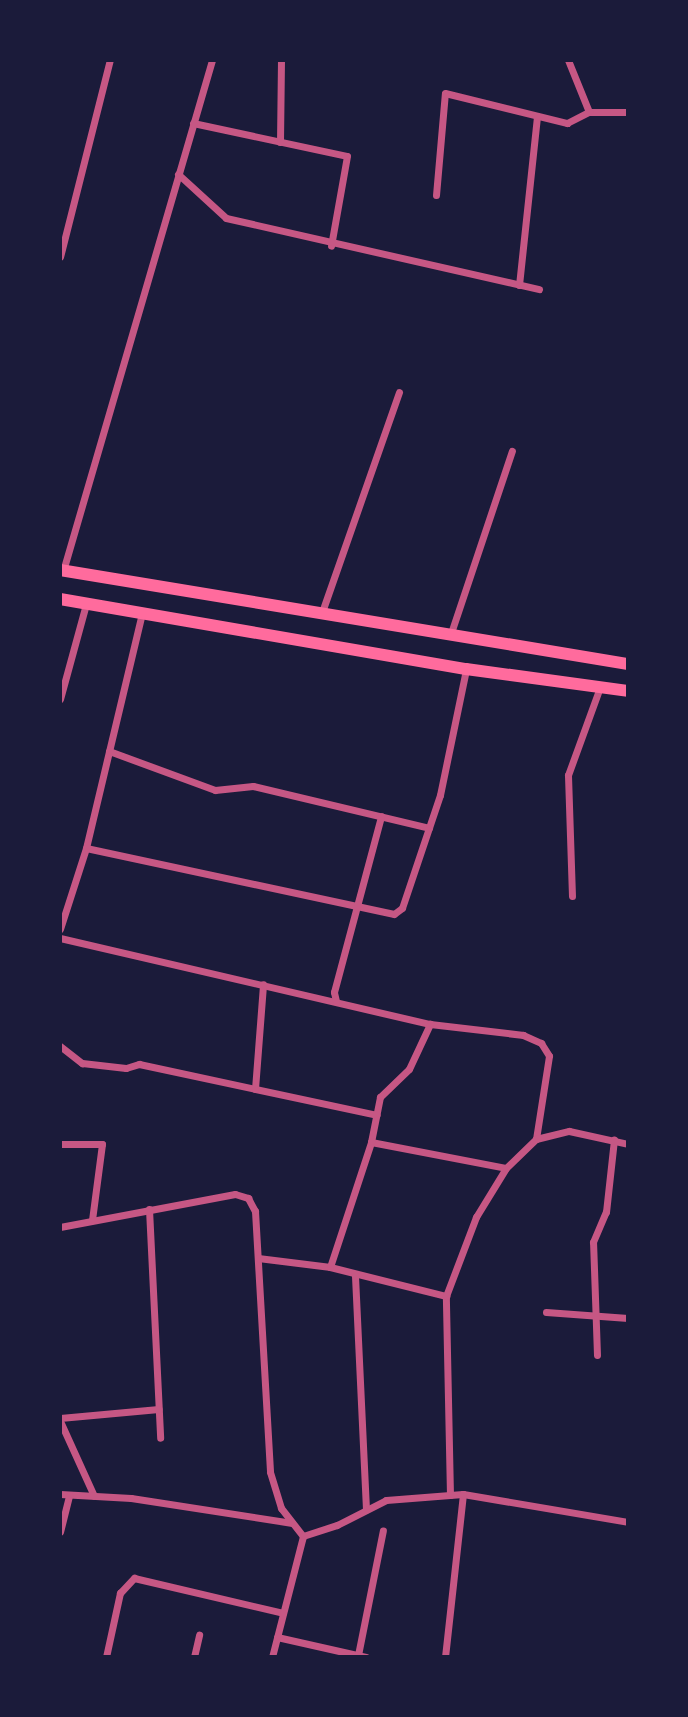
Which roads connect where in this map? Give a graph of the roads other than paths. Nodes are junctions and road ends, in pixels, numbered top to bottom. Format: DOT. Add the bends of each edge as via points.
graph roads {
  1 [pos="110,60"];
  2 [pos="212,60"];
  3 [pos="281,60"];
  4 [pos="568,60"];
  5 [pos="589,112"];
  6 [pos="628,112"];
  7 [pos="537,116"];
  8 [pos="193,123"];
  9 [pos="280,142"];
  10 [pos="178,174"];
  11 [pos="436,195"];
  12 [pos="331,246"];
  13 [pos="60,257"];
  14 [pos="519,285"];
  15 [pos="539,289"];
  16 [pos="399,392"];
  17 [pos="512,451"];
  18 [pos="62,570"];
  19 [pos="60,599"];
  20 [pos="86,604"];
  21 [pos="322,612"];
  22 [pos="142,613"];
  23 [pos="451,633"];
  24 [pos="628,664"];
  25 [pos="466,669"];
  26 [pos="600,687"];
  27 [pos="628,691"];
  28 [pos="60,699"];
  29 [pos="109,751"];
  30 [pos="381,816"];
  31 [pos="429,828"];
  32 [pos="86,848"];
  33 [pos="572,896"];
  34 [pos="357,909"];
  35 [pos="60,929"];
  36 [pos="60,938"];
  37 [pos="263,984"];
  38 [pos="336,1001"];
  39 [pos="430,1024"];
  40 [pos="60,1046"];
  41 [pos="255,1089"];
  42 [pos="377,1115"];
  43 [pos="536,1139"];
  44 [pos="614,1139"];
  45 [pos="371,1142"];
  46 [pos="60,1144"];
  47 [pos="628,1144"];
  48 [pos="506,1168"];
  49 [pos="149,1209"];
  50 [pos="92,1220"];
  51 [pos="60,1227"];
  52 [pos="258,1258"];
  53 [pos="330,1267"];
  54 [pos="355,1276"];
  55 [pos="446,1296"];
  56 [pos="546,1312"];
  57 [pos="596,1315"];
  58 [pos="628,1318"];
  59 [pos="597,1355"];
  60 [pos="159,1409"];
  61 [pos="60,1420"];
  62 [pos="160,1438"];
  63 [pos="64,1494"];
  64 [pos="463,1494"];
  65 [pos="450,1495"];
  66 [pos="94,1496"];
  67 [pos="366,1510"];
  68 [pos="628,1522"];
  69 [pos="292,1523"];
  70 [pos="383,1530"];
  71 [pos="60,1532"];
  72 [pos="303,1536"];
  73 [pos="283,1613"];
  74 [pos="199,1635"];
  75 [pos="277,1637"];
  76 [pos="362,1656"];
  77 [pos="106,1657"];
  78 [pos="194,1657"];
  79 [pos="272,1657"];
  80 [pos="445,1657"];
  1 -- 13 [label="street"];
  2 -- 8 [label="street"];
  3 -- 9 [label="street"];
  4 -- 5 [label="street"];
  5 -- 6 [label="street"];
  5 -- 7 [label="street" via="567,123"];
  7 -- 11 [label="street" via="445,93"];
  7 -- 14 [label="street"];
  8 -- 9 [label="street"];
  8 -- 10 [label="street"];
  9 -- 12 [label="street" via="347,156"];
  10 -- 12 [label="street" via="226,218"];
  10 -- 18 [label="street"];
  12 -- 14 [label="street"];
  14 -- 15 [label="street"];
  16 -- 21 [label="street"];
  17 -- 23 [label="street"];
  18 -- 21 [label="main road"];
  19 -- 20 [label="main road"];
  20 -- 22 [label="main road"];
  20 -- 28 [label="street"];
  21 -- 23 [label="main road"];
  22 -- 25 [label="main road"];
  22 -- 29 [label="street"];
  23 -- 24 [label="main road"];
  25 -- 26 [label="main road"];
  25 -- 31 [label="street"];
  26 -- 27 [label="main road"];
  26 -- 33 [label="street" via="568,775"];
  29 -- 30 [label="street" via="215,790 253,786"];
  29 -- 32 [label="street"];
  30 -- 31 [label="street"];
  30 -- 34 [label="street"];
  31 -- 34 [label="street" via="402,908 383,915"];
  32 -- 34 [label="street"];
  32 -- 35 [label="street"];
  34 -- 38 [label="street"];
  36 -- 37 [label="street"];
  37 -- 38 [label="street"];
  37 -- 41 [label="street"];
  38 -- 39 [label="street"];
  39 -- 42 [label="street" via="409,1069 380,1097"];
  39 -- 43 [label="street" via="502,1030 541,1043 548,1069"];
  40 -- 41 [label="street" via="82,1063 126,1068 139,1064"];
  41 -- 42 [label="street"];
  42 -- 45 [label="street"];
  43 -- 44 [label="street" via="569,1131"];
  43 -- 48 [label="street"];
  44 -- 47 [label="street"];
  44 -- 57 [label="street" via="606,1212 593,1242"];
  45 -- 48 [label="street"];
  45 -- 53 [label="street"];
  46 -- 50 [label="street" via="102,1144"];
  48 -- 55 [label="street" via="476,1217"];
  49 -- 50 [label="street"];
  49 -- 52 [label="street" via="235,1194 248,1198 255,1211"];
  49 -- 60 [label="street"];
  50 -- 51 [label="street"];
  52 -- 53 [label="street"];
  52 -- 69 [label="street" via="270,1472 276,1497"];
  53 -- 54 [label="street"];
  54 -- 55 [label="street"];
  54 -- 67 [label="street"];
  55 -- 65 [label="street"];
  56 -- 57 [label="street"];
  57 -- 58 [label="street"];
  57 -- 59 [label="street"];
  60 -- 61 [label="street"];
  60 -- 62 [label="street"];
  61 -- 66 [label="street"];
  63 -- 66 [label="street"];
  63 -- 71 [label="street"];
  64 -- 65 [label="street"];
  64 -- 68 [label="street"];
  64 -- 80 [label="street"];
  65 -- 67 [label="street" via="386,1500"];
  66 -- 69 [label="street"];
  67 -- 72 [label="street"];
  69 -- 72 [label="street"];
  70 -- 76 [label="street"];
  72 -- 73 [label="street"];
  73 -- 75 [label="street"];
  73 -- 77 [label="street" via="134,1578 120,1593"];
  74 -- 78 [label="street"];
  75 -- 76 [label="street"];
  75 -- 79 [label="street"];
}
